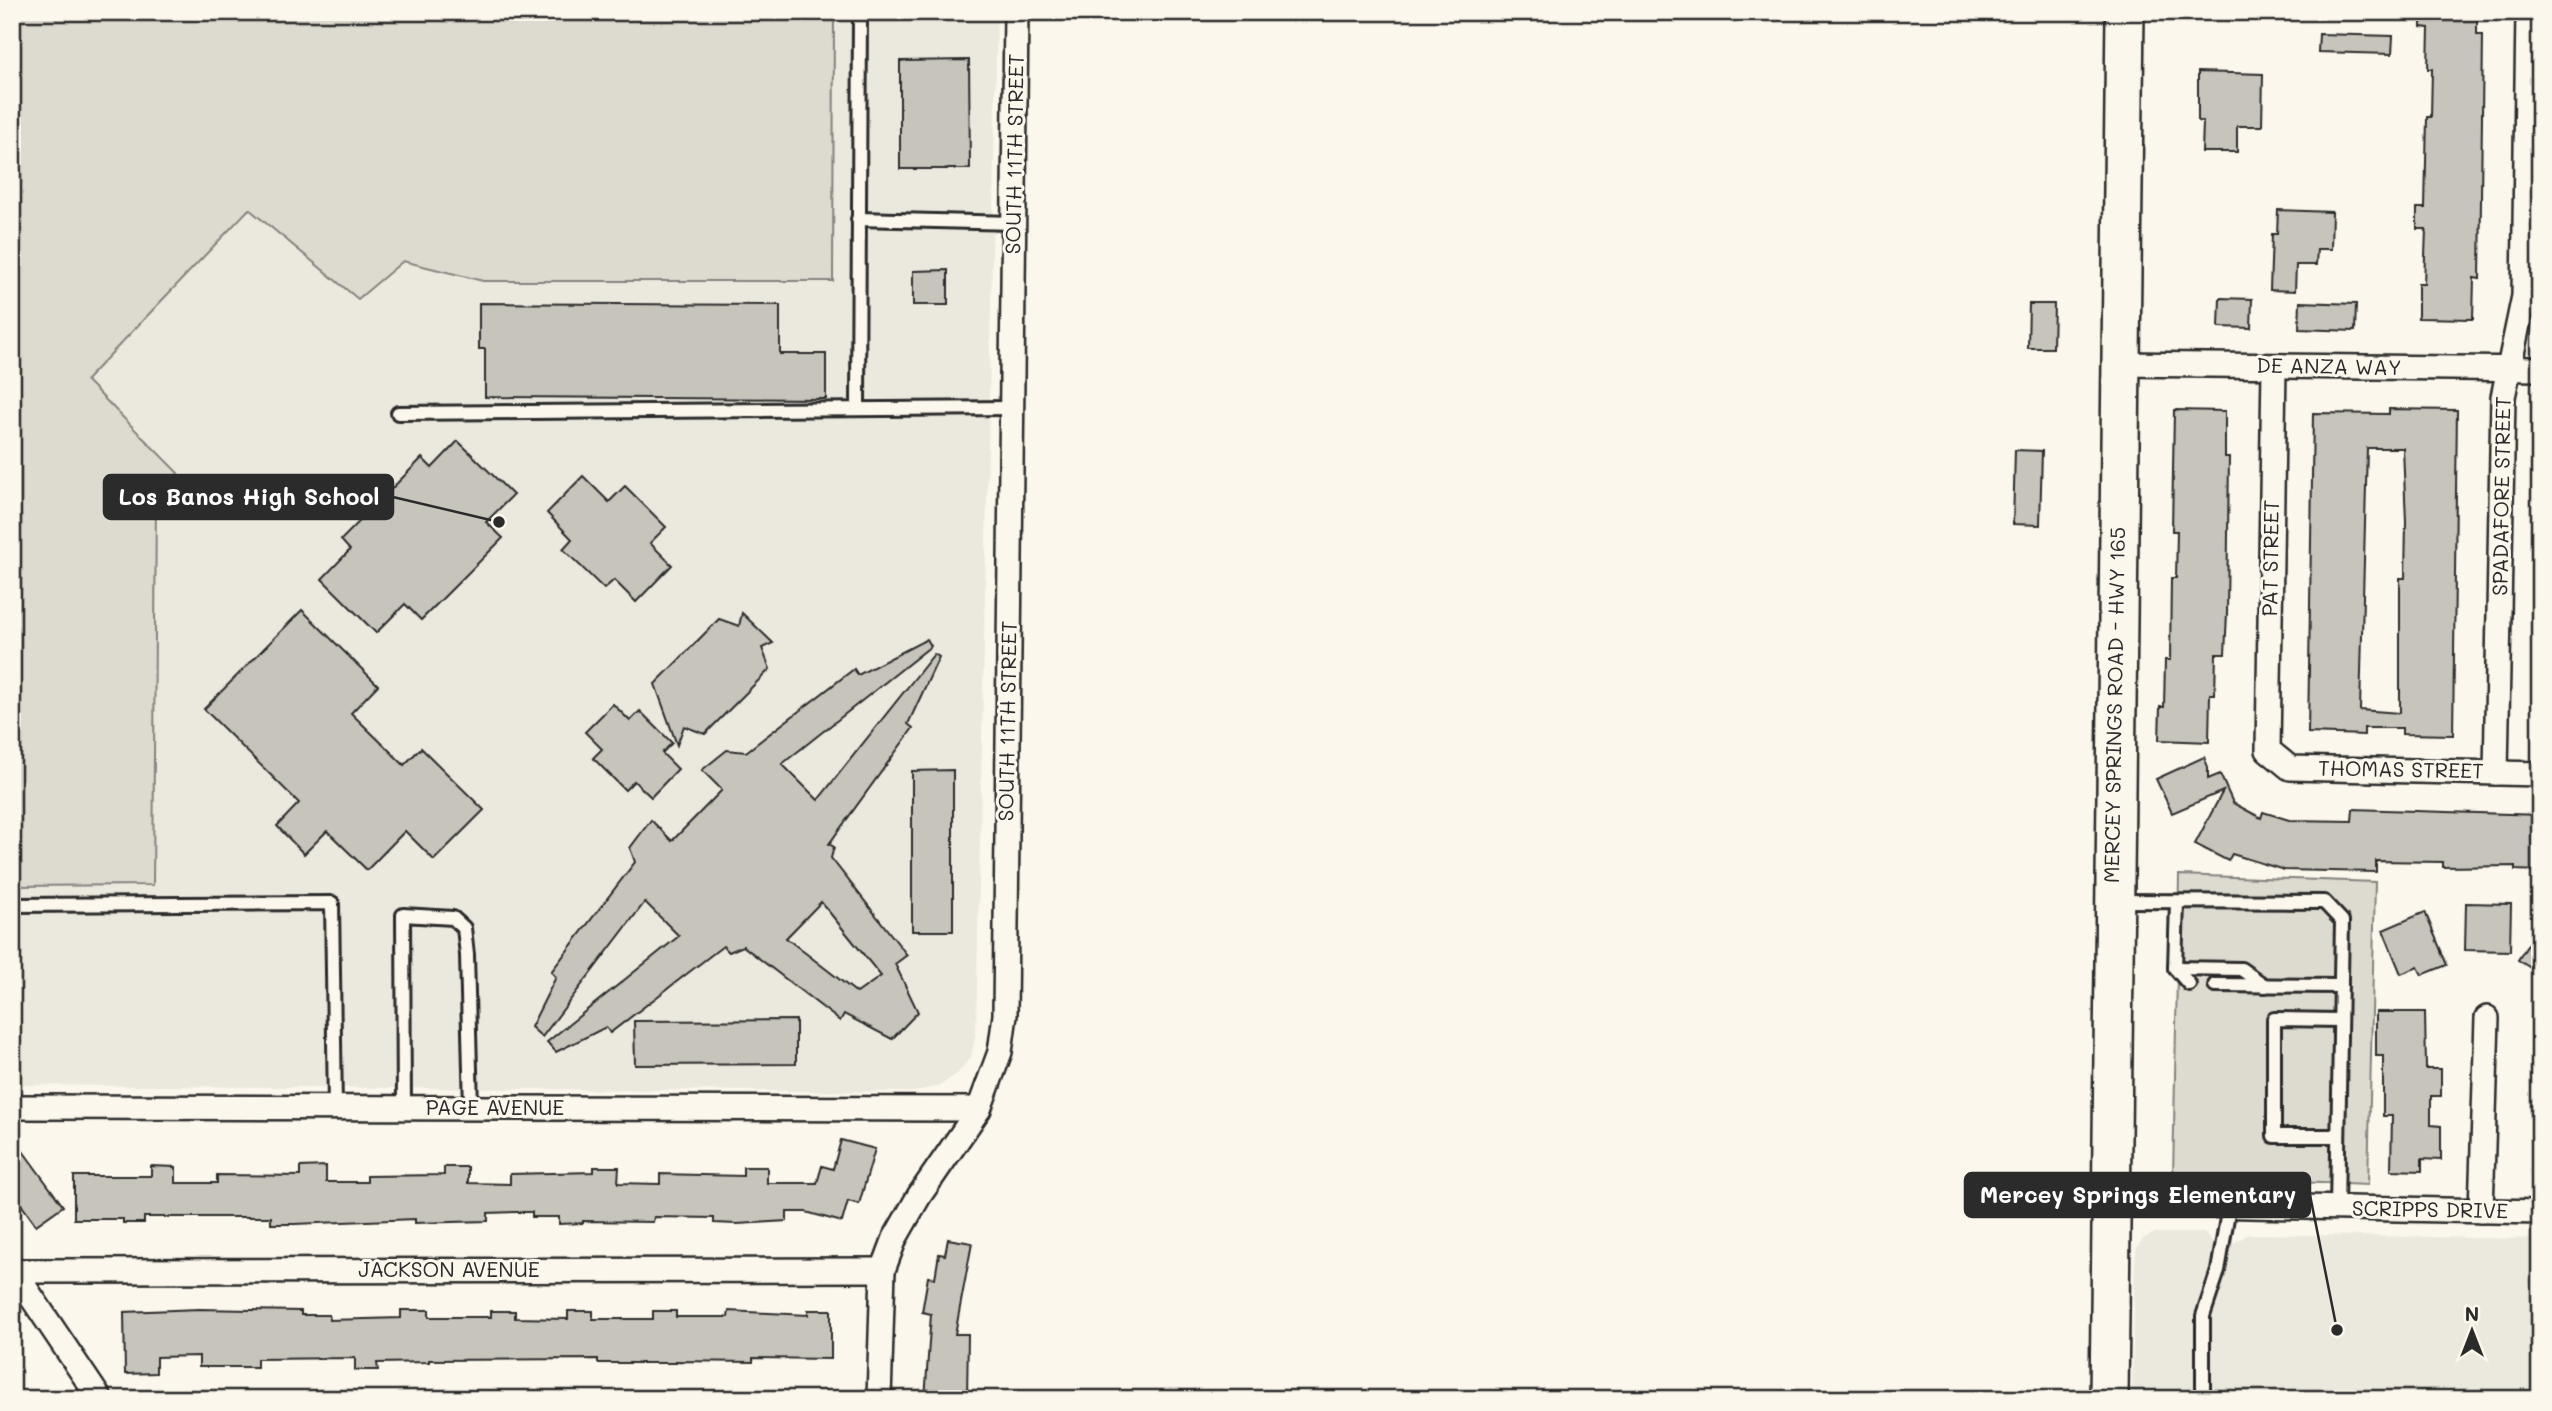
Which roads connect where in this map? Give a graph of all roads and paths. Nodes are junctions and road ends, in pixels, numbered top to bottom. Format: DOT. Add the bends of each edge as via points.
graph roads {
  1 [pos="860,12"];
  2 [pos="1016,12"];
  3 [pos="2125,12"];
  4 [pos="2528,12"];
  5 [pos="2534,146"];
  6 [pos="858,219"];
  7 [pos="1014,223"];
  8 [pos="2119,364"];
  9 [pos="2274,367"];
  10 [pos="2508,369"];
  11 [pos="2540,369"];
  12 [pos="858,408"];
  13 [pos="1012,408"];
  14 [pos="398,413"];
  15 [pos="2268,750"];
  16 [pos="2497,773"];
  17 [pos="2540,774"];
  18 [pos="2113,901"];
  19 [pos="2177,902"];
  20 [pos="12,905"];
  21 [pos="2175,968"];
  22 [pos="2189,984"];
  23 [pos="2215,985"];
  24 [pos="2341,986"];
  25 [pos="2265,987"];
  26 [pos="2487,1018"];
  27 [pos="2340,1020"];
  28 [pos="12,1107"];
  29 [pos="335,1108"];
  30 [pos="404,1108"];
  31 [pos="471,1108"];
  32 [pos="978,1109"];
  33 [pos="2338,1136"];
  34 [pos="2110,1203"];
  35 [pos="2229,1206"];
  36 [pos="2337,1209"];
  37 [pos="2481,1211"];
  38 [pos="2540,1212"];
  39 [pos="13,1269"];
  40 [pos="884,1270"];
  41 [pos="100,1399"];
  42 [pos="879,1399"];
  43 [pos="2109,1399"];
  44 [pos="2203,1399"];
  1 -- 6 [label="lane"];
  2 -- 7 [label="street, SOUTH 11TH STREET"];
  3 -- 8 [label="main road, MERCEY SPRINGS ROAD - HWY 165"];
  4 -- 5 [label="street, SPADAFORE STREET"];
  5 -- 10 [label="street, SPADAFORE STREET" via="2524,296"];
  6 -- 7 [label="lane"];
  6 -- 12 [label="lane"];
  7 -- 13 [label="street, SOUTH 11TH STREET"];
  8 -- 9 [label="street, DE ANZA WAY"];
  8 -- 18 [label="main road, MERCEY SPRINGS ROAD - HWY 165"];
  9 -- 10 [label="street, DE ANZA WAY"];
  9 -- 15 [label="street, PAT STREET"];
  10 -- 11 [label="street, DE ANZA WAY"];
  10 -- 16 [label="street, SPADAFORE STREET" via="2502,397"];
  12 -- 13 [label="lane"];
  12 -- 14 [label="lane"];
  13 -- 32 [label="street, SOUTH 11TH STREET" via="1005,1015 1000,1052"];
  15 -- 16 [label="street, THOMAS STREET" via="2290,768"];
  16 -- 17 [label="street, THOMAS STREET"];
  18 -- 19 [label="lane"];
  18 -- 34 [label="main road, MERCEY SPRINGS ROAD - HWY 165"];
  19 -- 21 [label="lane"];
  19 -- 24 [label="lane" via="2324,902 2342,921"];
  20 -- 29 [label="lane" via="332,903"];
  21 -- 22 [label="lane"];
  21 -- 25 [label="lane" via="2241,970"];
  23 -- 25 [label="lane"];
  24 -- 25 [label="lane"];
  24 -- 27 [label="lane"];
  26 -- 37 [label="street"];
  27 -- 33 [label="lane"];
  27 -- 33 [label="lane" via="2274,1019 2274,1136"];
  28 -- 29 [label="street, PAGE AVENUE"];
  29 -- 30 [label="street, PAGE AVENUE"];
  30 -- 31 [label="street, PAGE AVENUE"];
  30 -- 31 [label="lane" via="403,915 453,918 464,928"];
  31 -- 32 [label="street, PAGE AVENUE"];
  32 -- 40 [label="street, SOUTH 11TH STREET" via="919,1196 895,1238"];
  33 -- 36 [label="lane"];
  34 -- 35 [label="street, SCRIPPS DRIVE"];
  34 -- 43 [label="main road, MERCEY SPRINGS ROAD - HWY 165"];
  35 -- 36 [label="street, SCRIPPS DRIVE"];
  35 -- 44 [label="lane" via="2218,1271 2203,1316"];
  36 -- 37 [label="street, SCRIPPS DRIVE"];
  37 -- 38 [label="street, SCRIPPS DRIVE"];
  39 -- 40 [label="street, JACKSON AVENUE"];
  39 -- 41 [label="street"];
  40 -- 42 [label="street, SOUTH 11TH STREET"];
}
